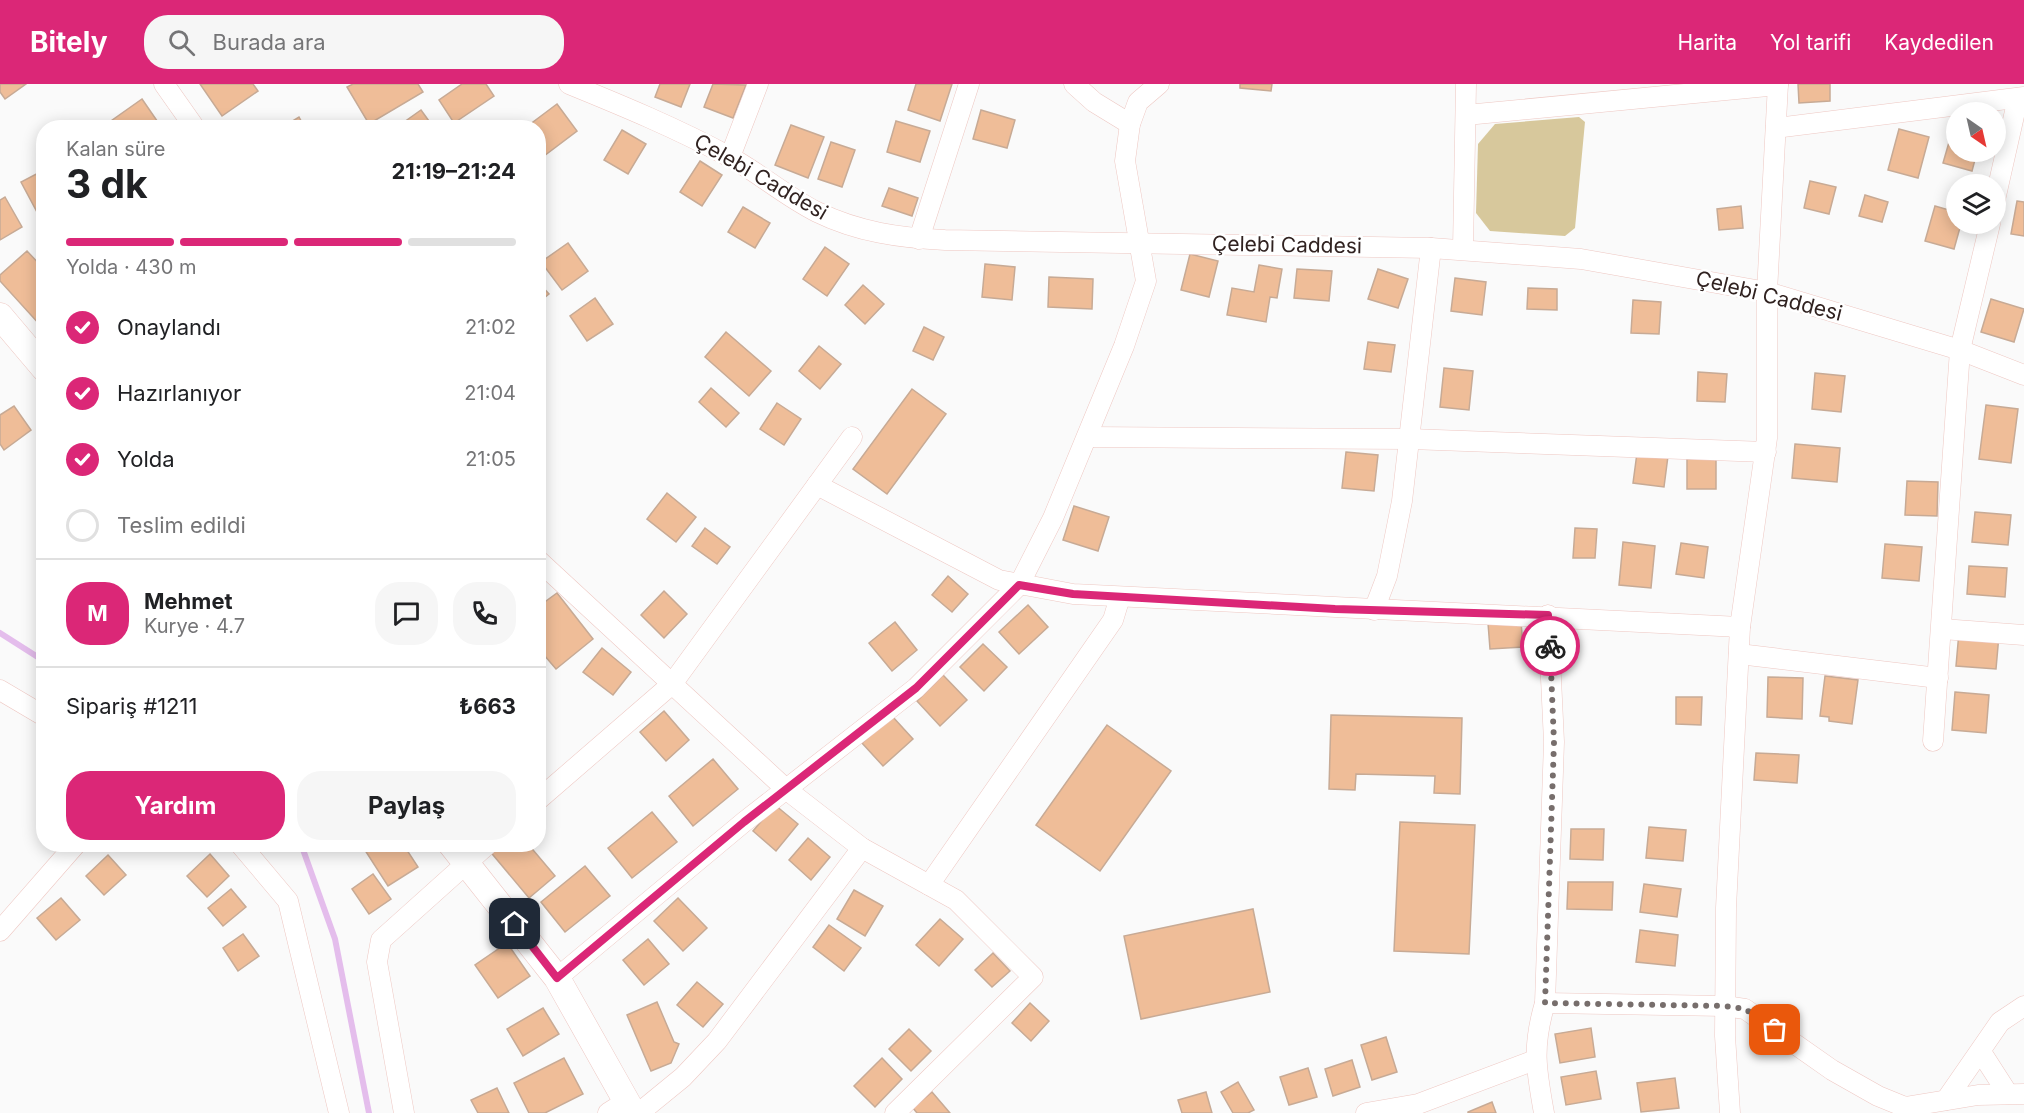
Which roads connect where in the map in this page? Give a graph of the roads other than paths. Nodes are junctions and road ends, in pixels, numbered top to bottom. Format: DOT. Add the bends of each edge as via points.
graph roads {
  1 [pos="164,84"];
  2 [pos="569,84"];
  3 [pos="758,84"];
  4 [pos="969,84"];
  5 [pos="1074,84"];
  6 [pos="1160,84"];
  7 [pos="1466,84"];
  8 [pos="1778,85"];
  9 [pos="2021,98"];
  10 [pos="1466,115"];
  11 [pos="189,120"];
  12 [pos="1130,124"];
  13 [pos="1776,128"];
  14 [pos="730,157"];
  15 [pos="2002,174"];
  16 [pos="1988,234"];
  17 [pos="919,239"];
  18 [pos="1137,243"];
  19 [pos="1431,248"];
  20 [pos="1463,249"];
  21 [pos="1767,292"];
  22 [pos="0,316"];
  23 [pos="1960,350"];
  24 [pos="36,359"];
  25 [pos="2024,375"];
  26 [pos="1087,437"];
  27 [pos="852,438"];
  28 [pos="1410,439"];
  29 [pos="1766,452"];
  30 [pos="817,485"];
  31 [pos="546,567"];
  32 [pos="1019,585"];
  33 [pos="1120,597"];
  34 [pos="1374,610"];
  35 [pos="1548,615"];
  36 [pos="1740,627"];
  37 [pos="1942,629"];
  38 [pos="2024,635"];
  39 [pos="1739,654"];
  40 [pos="1938,678"];
  41 [pos="672,684"];
  42 [pos="0,690"];
  43 [pos="36,711"];
  44 [pos="1933,741"];
  45 [pos="787,790"];
  46 [pos="546,793"];
  47 [pos="862,848"];
  48 [pos="69,852"];
  49 [pos="247,852"];
  50 [pos="459,854"];
  51 [pos="929,885"];
  52 [pos="0,931"];
  53 [pos="557,978"];
  54 [pos="1545,1003"];
  55 [pos="1725,1006"];
  56 [pos="2024,1006"];
  57 [pos="1981,1052"];
  58 [pos="1535,1060"];
  59 [pos="2016,1094"];
  60 [pos="1946,1100"];
  61 [pos="627,1110"];
  62 [pos="339,1113"];
  63 [pos="404,1113"];
  64 [pos="895,1113"];
  65 [pos="1366,1113"];
  66 [pos="1544,1113"];
  67 [pos="1730,1113"];
  1 -- 11 [label="street"];
  2 -- 14 [label="street, Çelebi Caddesi" via="677,129"];
  3 -- 14 [label="street"];
  4 -- 17 [label="street"];
  5 -- 12 [label="street" via="1094,102"];
  6 -- 12 [label="street" via="1138,102"];
  7 -- 10 [label="street"];
  8 -- 10 [label="street"];
  8 -- 13 [label="street"];
  9 -- 13 [label="street"];
  9 -- 15 [label="street"];
  10 -- 20 [label="street"];
  12 -- 18 [label="street" via="1125,161"];
  13 -- 21 [label="street"];
  14 -- 17 [label="street, Çelebi Caddesi" via="815,211 889,236"];
  16 -- 23 [label="street"];
  17 -- 18 [label="street, Çelebi Caddesi"];
  18 -- 19 [label="street, Çelebi Caddesi"];
  18 -- 26 [label="street" via="1146,281"];
  19 -- 20 [label="street, Çelebi Caddesi"];
  19 -- 28 [label="street"];
  20 -- 21 [label="street, Çelebi Caddesi" via="1581,259"];
  21 -- 23 [label="street, Çelebi Caddesi"];
  21 -- 29 [label="street"];
  22 -- 24 [label="main road"];
  23 -- 25 [label="street, Çelebi Caddesi"];
  23 -- 37 [label="street"];
  26 -- 28 [label="street"];
  26 -- 32 [label="street"];
  27 -- 30 [label="street"];
  28 -- 29 [label="street"];
  28 -- 34 [label="street" via="1388,576"];
  29 -- 36 [label="street"];
  30 -- 32 [label="street" via="999,580"];
  30 -- 41 [label="street"];
  31 -- 41 [label="street"];
  32 -- 33 [label="street"];
  32 -- 45 [label="street" via="916,688"];
  33 -- 34 [label="street"];
  33 -- 51 [label="street" via="1113,620"];
  34 -- 35 [label="street"];
  35 -- 36 [label="street"];
  35 -- 54 [label="street" via="1554,742"];
  36 -- 39 [label="street"];
  37 -- 38 [label="street"];
  37 -- 40 [label="street"];
  39 -- 40 [label="street"];
  39 -- 55 [label="street"];
  40 -- 44 [label="street"];
  41 -- 45 [label="street"];
  41 -- 46 [label="street"];
  42 -- 43 [label="street"];
  45 -- 47 [label="street"];
  45 -- 53 [label="street"];
  47 -- 51 [label="street"];
  47 -- 61 [label="street" via="717,1041 683,1077"];
  48 -- 52 [label="street"];
  49 -- 62 [label="street" via="288,901"];
  50 -- 53 [label="main road"];
  50 -- 63 [label="street" via="381,940 376,963"];
  51 -- 64 [label="street" via="956,900 1033,977"];
  53 -- 61 [label="main road"];
  54 -- 55 [label="street"];
  54 -- 58 [label="street" via="1537,1031"];
  55 -- 60 [label="street" via="1745,1009 1832,1070 1878,1096 1905,1107"];
  55 -- 67 [label="street"];
  56 -- 57 [label="street" via="2000,1022"];
  57 -- 59 [label="street"];
  57 -- 60 [label="street"];
  58 -- 65 [label="street" via="1418,1104"];
  58 -- 66 [label="street"];
  59 -- 60 [label="street"];
}
